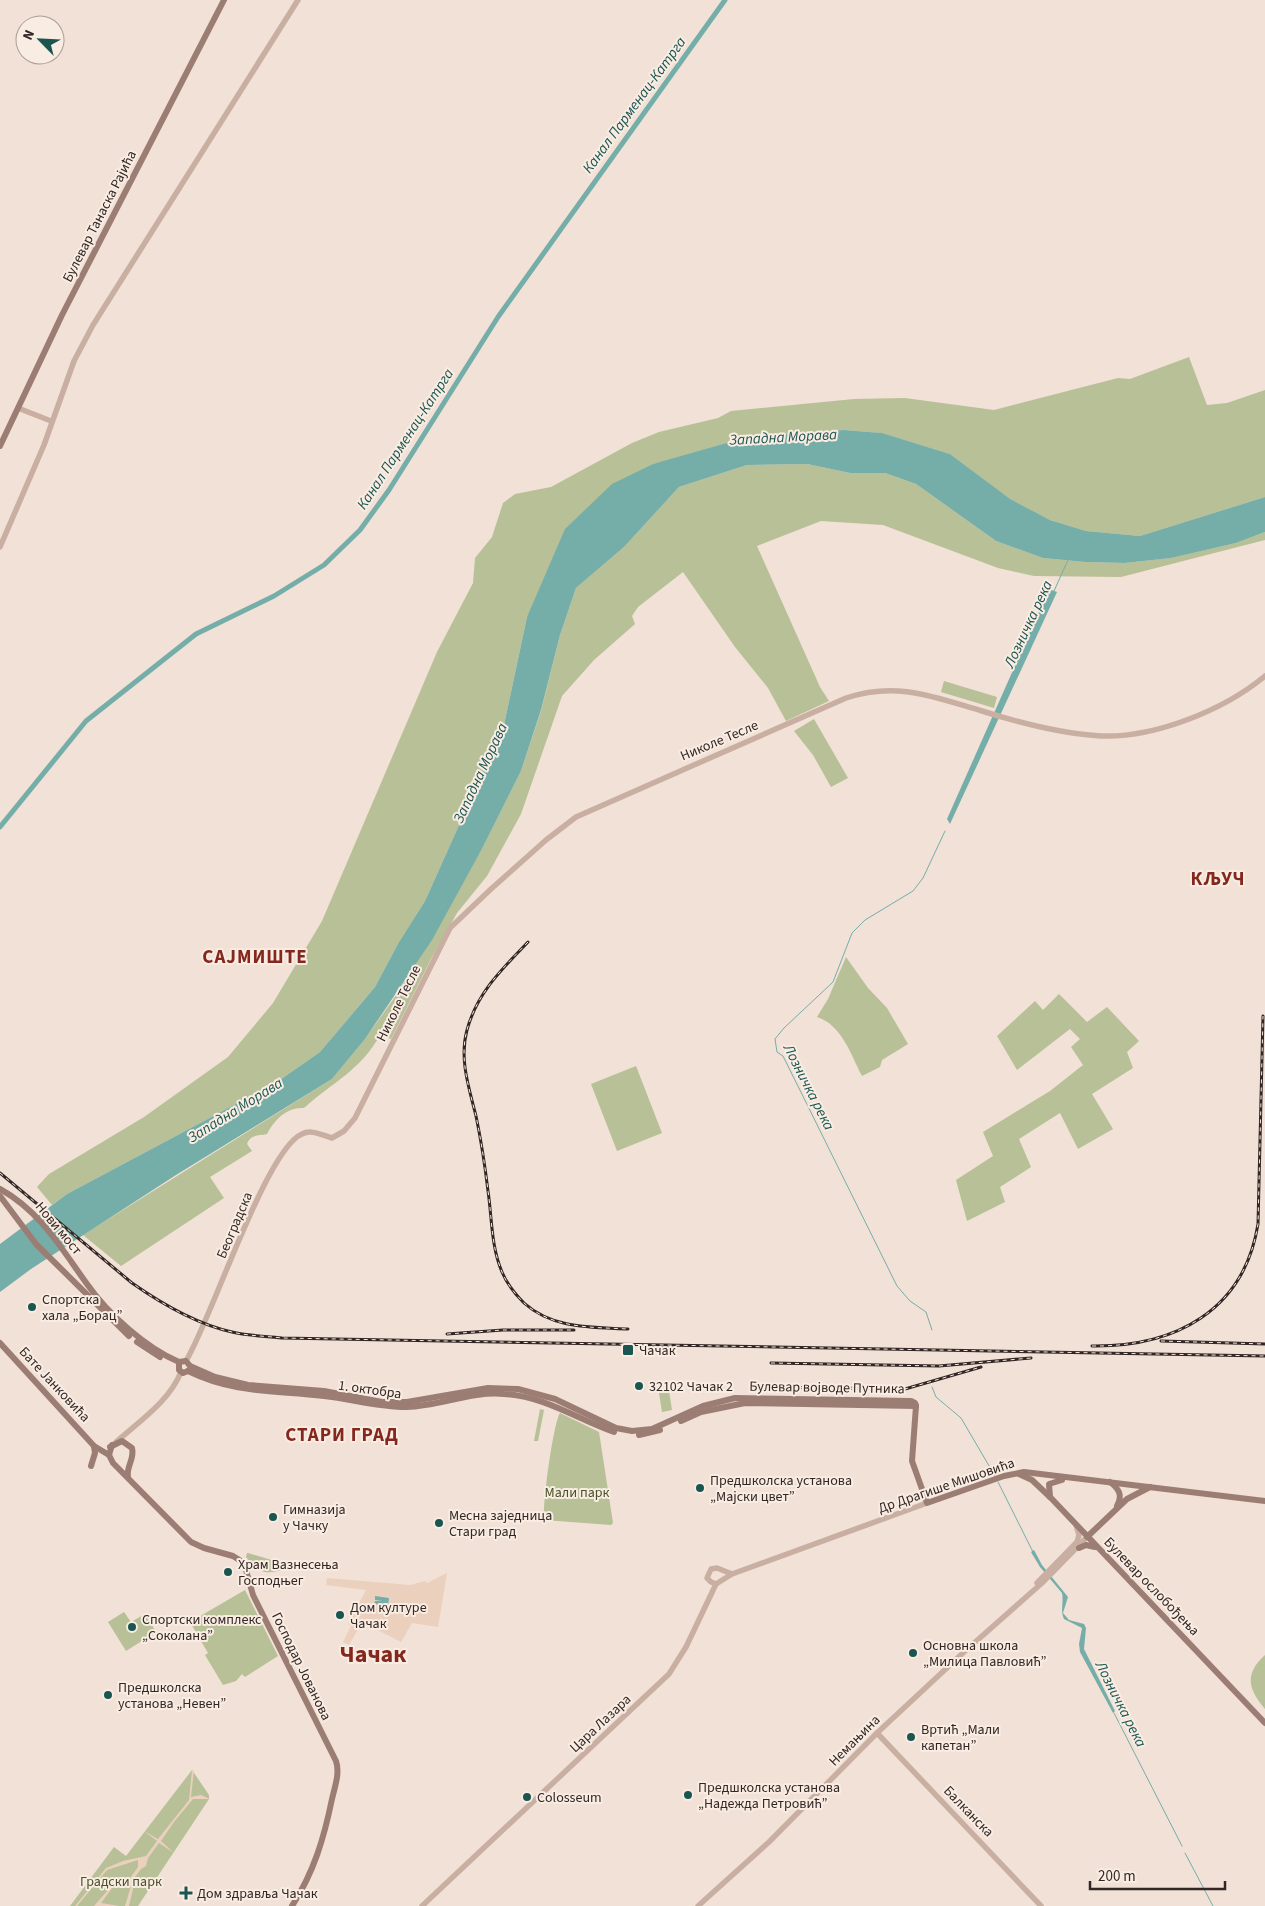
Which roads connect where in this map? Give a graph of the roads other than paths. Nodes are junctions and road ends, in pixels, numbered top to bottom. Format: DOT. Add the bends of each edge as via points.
graph roads {
  1 [pos="224,0"];
  2 [pos="298,0"];
  3 [pos="18,408"];
  4 [pos="51,421"];
  5 [pos="0,446"];
  6 [pos="0,547"];
  7 [pos="1265,676"];
  8 [pos="332,1138"];
  9 [pos="1,1193"];
  10 [pos="86,1288"];
  11 [pos="0,1342"];
  12 [pos="178,1364"];
  13 [pos="186,1368"];
  14 [pos="604,1426"];
  15 [pos="130,1430"];
  16 [pos="92,1443"];
  17 [pos="113,1444"];
  18 [pos="128,1444"];
  19 [pos="109,1455"];
  20 [pos="130,1462"];
  21 [pos="116,1465"];
  22 [pos="91,1466"];
  23 [pos="1016,1474"];
  24 [pos="1067,1479"];
  25 [pos="130,1480"];
  26 [pos="1110,1482"];
  27 [pos="1150,1486"];
  28 [pos="1051,1498"];
  29 [pos="1265,1501"];
  30 [pos="927,1503"];
  31 [pos="1114,1511"];
  32 [pos="1078,1527"];
  33 [pos="1098,1527"];
  34 [pos="1087,1537"];
  35 [pos="1079,1548"];
  36 [pos="1099,1548"];
  37 [pos="722,1570"];
  38 [pos="732,1574"];
  39 [pos="722,1580"];
  40 [pos="716,1584"];
  41 [pos="1028,1594"];
  42 [pos="1265,1723"];
  43 [pos="877,1734"];
  44 [pos="292,1906"];
  45 [pos="422,1906"];
  46 [pos="698,1906"];
  47 [pos="1041,1906"];
  1 -- 3 [label="main road, Булевар Танаска Рајића" via="62,315"];
  2 -- 4 [label="street" via="93,325 74,361"];
  3 -- 4 [label="street"];
  3 -- 5 [label="main road, Булевар Танаска Рајића"];
  4 -- 6 [label="street"];
  7 -- 8 [label="street, Николе Тесле" via="1233,699 1207,712 1166,726 1119,735 1068,732 989,714 908,690 885,689 858,694 576,817 490,888 450,928 355,1118 344,1131"];
  8 -- 13 [label="street, Београдска" via="311,1132 302,1134 272,1168"];
  9 -- 10 [label="main road, Нови мост" via="36,1244"];
  9 -- 10 [label="main road, Нови мост" via="16,1199 45,1226"];
  10 -- 12 [label="main road" via="137,1338"];
  11 -- 16 [label="main road, Бате Јанковића"];
  12 -- 13 [label="main road"];
  12 -- 13 [label="main road"];
  13 -- 14 [label="main road, 1. октобра" via="248,1385 324,1391 382,1402 407,1402 488,1388 518,1389 555,1400"];
  13 -- 15 [label="street" via="166,1396"];
  14 -- 30 [label="main road, Булевар војводе Путника" via="634,1435 648,1435 701,1412 745,1403 916,1406 912,1461"];
  15 -- 17 [label="street"];
  15 -- 18 [label="street"];
  16 -- 17 [label="main road, Бате Јанковића" via="104,1448"];
  16 -- 19 [label="main road, Бате Јанковића"];
  16 -- 22 [label="main road" via="94,1457"];
  17 -- 18 [label="main road" via="122,1441"];
  17 -- 19 [label="main road"];
  18 -- 20 [label="main road" via="133,1454"];
  19 -- 21 [label="main road"];
  20 -- 21 [label="main road" via="124,1466"];
  20 -- 25 [label="main road" via="127,1471"];
  21 -- 25 [label="main road"];
  23 -- 24 [label="main road, Др Драгише Мишовића" via="1024,1472"];
  23 -- 28 [label="main road, Булевар ослобођења" via="1032,1480"];
  23 -- 30 [label="main road, Др Драгише Мишовића"];
  24 -- 26 [label="main road, Др Драгише Мишовића"];
  24 -- 28 [label="main road" via="1049,1484"];
  25 -- 44 [label="main road, Господар Јованова" via="192,1542 242,1561 253,1595 335,1758 337,1775 323,1843"];
  26 -- 27 [label="main road, Др Драгише Мишовића"];
  26 -- 31 [label="main road" via="1120,1495"];
  27 -- 29 [label="main road, Др Драгише Мишовића"];
  27 -- 31 [label="main road, Немањина" via="1133,1494"];
  28 -- 32 [label="main road, Булевар ослобођења"];
  30 -- 38 [label="street, Др Драгише Мишовића"];
  31 -- 33 [label="main road, Немањина"];
  32 -- 33 [label="main road"];
  32 -- 34 [label="main road, Булевар ослобођења"];
  32 -- 41 [label="street, Немањина" via="1077,1542"];
  33 -- 34 [label="main road, Немањина"];
  33 -- 36 [label="main road" via="1095,1535"];
  34 -- 35 [label="street, Немањина"];
  34 -- 36 [label="main road, Булевар ослобођења"];
  35 -- 36 [label="main road" via="1088,1545"];
  35 -- 41 [label="street, Немањина"];
  36 -- 42 [label="main road, Булевар ослобођења"];
  37 -- 38 [label="street"];
  37 -- 39 [label="street"];
  37 -- 40 [label="street" via="713,1568 708,1573 709,1580"];
  38 -- 39 [label="street, Др Драгише Мишовића"];
  39 -- 40 [label="street"];
  40 -- 45 [label="street, Цара Лазара" via="686,1647 669,1674"];
  41 -- 43 [label="street, Немањина"];
  43 -- 46 [label="street, Немањина" via="781,1831"];
  43 -- 47 [label="street, Балканска"];
}
